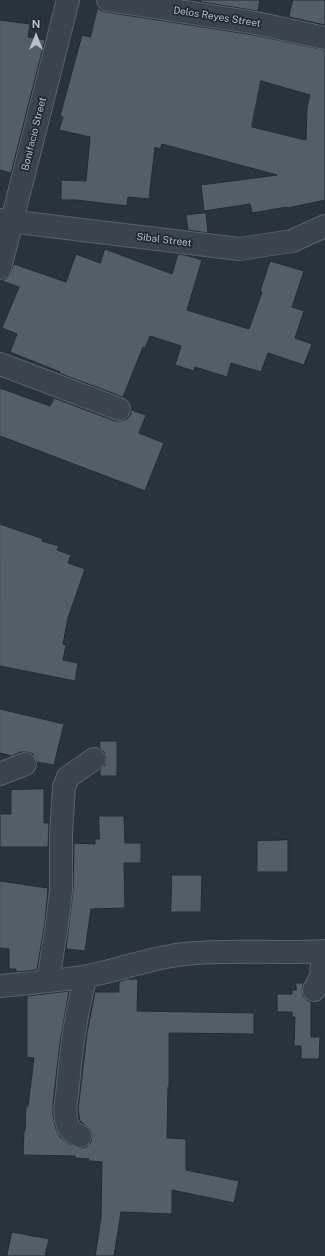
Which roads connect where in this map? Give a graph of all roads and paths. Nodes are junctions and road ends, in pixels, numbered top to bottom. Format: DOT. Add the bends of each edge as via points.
graph roads {
  1 [pos="68,0"];
  2 [pos="108,0"];
  3 [pos="325,38"];
  4 [pos="6,221"];
  5 [pos="325,226"];
  6 [pos="0,268"];
  7 [pos="0,364"];
  8 [pos="119,409"];
  9 [pos="94,759"];
  10 [pos="25,764"];
  11 [pos="0,774"];
  12 [pos="324,951"];
  13 [pos="86,976"];
  14 [pos="48,981"];
  15 [pos="0,986"];
  16 [pos="314,990"];
  17 [pos="80,1136"];
  1 -- 4 [label="street, Bonifacio Street"];
  2 -- 3 [label="street, Delos Reyes Street" via="256,23"];
  4 -- 5 [label="street, Sibal Street" via="239,249 292,241"];
  4 -- 6 [label="street, Bonifacio Street"];
  7 -- 8 [label="street"];
  9 -- 14 [label="street" via="68,777 64,787 61,890"];
  10 -- 11 [label="street"];
  12 -- 13 [label="street" via="185,954 166,956"];
  12 -- 16 [label="street" via="321,977"];
  13 -- 14 [label="street"];
  13 -- 17 [label="street" via="78,1003 66,1109 70,1131"];
  14 -- 15 [label="street"];
}
